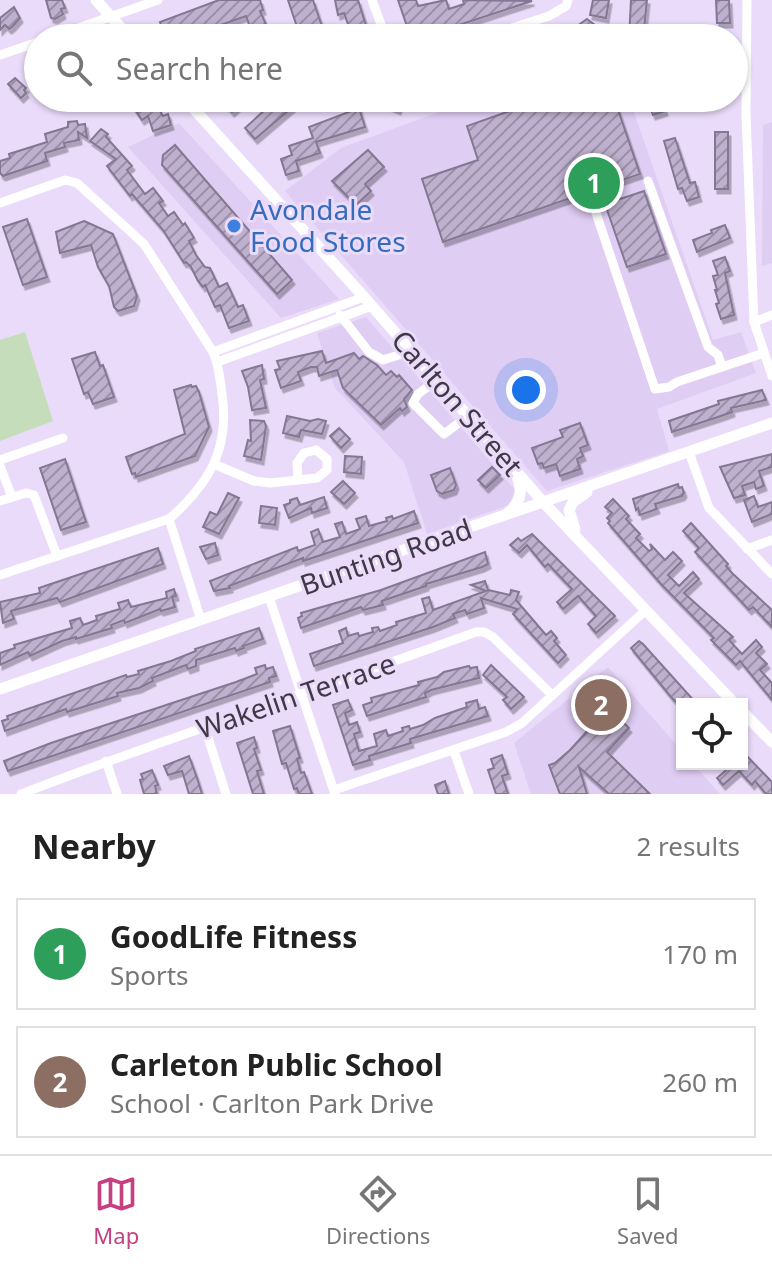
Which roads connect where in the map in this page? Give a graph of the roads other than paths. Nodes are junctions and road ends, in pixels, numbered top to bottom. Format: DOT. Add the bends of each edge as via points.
graph roads {
  1 [pos="96,0"];
  2 [pos="158,0"];
  3 [pos="372,0"];
  4 [pos="568,0"];
  5 [pos="747,0"];
  6 [pos="111,17"];
  7 [pos="91,24"];
  8 [pos="117,24"];
  9 [pos="381,24"];
  10 [pos="524,24"];
  11 [pos="747,24"];
  12 [pos="24,47"];
  13 [pos="0,55"];
  14 [pos="197,112"];
  15 [pos="746,112"];
  16 [pos="648,181"];
  17 [pos="592,201"];
  18 [pos="0,203"];
  19 [pos="368,302"];
  20 [pos="332,309"];
  21 [pos="772,315"];
  22 [pos="343,317"];
  23 [pos="754,322"];
  24 [pos="411,351"];
  25 [pos="213,352"];
  26 [pos="764,353"];
  27 [pos="217,362"];
  28 [pos="722,367"];
  29 [pos="772,376"];
  30 [pos="437,380"];
  31 [pos="468,416"];
  32 [pos="772,423"];
  33 [pos="63,438"];
  34 [pos="689,452"];
  35 [pos="0,460"];
  36 [pos="214,464"];
  37 [pos="0,466"];
  38 [pos="515,469"];
  39 [pos="298,479"];
  40 [pos="595,486"];
  41 [pos="12,497"];
  42 [pos="0,501"];
  43 [pos="544,503"];
  44 [pos="504,516"];
  45 [pos="169,519"];
  46 [pos="772,540"];
  47 [pos="580,541"];
  48 [pos="747,549"];
  49 [pos="57,556"];
  50 [pos="1,572"];
  51 [pos="772,574"];
  52 [pos="269,597"];
  53 [pos="646,610"];
  54 [pos="201,620"];
  55 [pos="0,689"];
  56 [pos="302,695"];
  57 [pos="552,695"];
  58 [pos="729,698"];
  59 [pos="748,717"];
  60 [pos="205,728"];
  61 [pos="772,742"];
  62 [pos="454,751"];
  63 [pos="106,761"];
  64 [pos="335,792"];
  65 [pos="21,794"];
  66 [pos="117,794"];
  67 [pos="226,794"];
  68 [pos="469,794"];
  1 -- 6 [label="main road"];
  2 -- 6 [label="street"];
  3 -- 9 [label="street"];
  4 -- 10 [label="street" via="549,16"];
  5 -- 11 [label="street"];
  6 -- 7 [label="street"];
  6 -- 8 [label="main road"];
  12 -- 13 [label="street"];
  14 -- 19 [label="main road, Carlton Street"];
  15 -- 23 [label="street"];
  16 -- 28 [label="street" via="708,347"];
  17 -- 28 [label="street" via="655,389"];
  18 -- 25 [label="street" via="65,180 84,188 144,244"];
  19 -- 20 [label="street"];
  19 -- 22 [label="street"];
  19 -- 24 [label="main road, Carlton Street"];
  20 -- 22 [label="street"];
  20 -- 25 [label="street"];
  21 -- 23 [label="street"];
  22 -- 24 [label="street" via="369,352 383,360"];
  22 -- 27 [label="street"];
  23 -- 26 [label="street"];
  24 -- 30 [label="main road, Carlton Street"];
  25 -- 27 [label="street"];
  26 -- 28 [label="street"];
  26 -- 29 [label="street"];
  27 -- 36 [label="street" via="226,421"];
  30 -- 31 [label="main road, Carlton Street"];
  30 -- 31 [label="street" via="413,403 444,434"];
  31 -- 38 [label="main road, Carlton Street"];
  32 -- 34 [label="main road, Bunting Road"];
  33 -- 35 [label="street"];
  34 -- 40 [label="main road, Bunting Road"];
  34 -- 48 [label="street" via="709,508"];
  36 -- 39 [label="street" via="254,481"];
  36 -- 45 [label="street"];
  37 -- 41 [label="street"];
  38 -- 43 [label="main road, Carlton Street"];
  38 -- 44 [label="main road" via="522,490 519,503"];
  40 -- 43 [label="main road, Bunting Road"];
  40 -- 47 [label="main road" via="569,510"];
  41 -- 42 [label="street"];
  41 -- 49 [label="street" via="30,493 37,499"];
  43 -- 44 [label="main road, Bunting Road"];
  43 -- 47 [label="main road, Carlton Street"];
  44 -- 52 [label="main road, Bunting Road"];
  45 -- 49 [label="street"];
  45 -- 54 [label="street"];
  46 -- 48 [label="street"];
  47 -- 53 [label="main road, Carlton Street"];
  48 -- 51 [label="street"];
  49 -- 50 [label="street"];
  52 -- 54 [label="main road, Bunting Road"];
  52 -- 56 [label="street"];
  53 -- 57 [label="street"];
  53 -- 58 [label="main road, Carlton Street"];
  54 -- 55 [label="main road, Bunting Road"];
  56 -- 57 [label="street, Wakelin Terrace" via="484,632"];
  56 -- 60 [label="street, Wakelin Terrace"];
  56 -- 64 [label="street"];
  57 -- 62 [label="street" via="522,723"];
  59 -- 61 [label="main road"];
  60 -- 63 [label="street, Wakelin Terrace"];
  60 -- 67 [label="street"];
  62 -- 64 [label="street"];
  62 -- 68 [label="street"];
  63 -- 65 [label="street, Wakelin Terrace"];
  63 -- 66 [label="street"];
}
